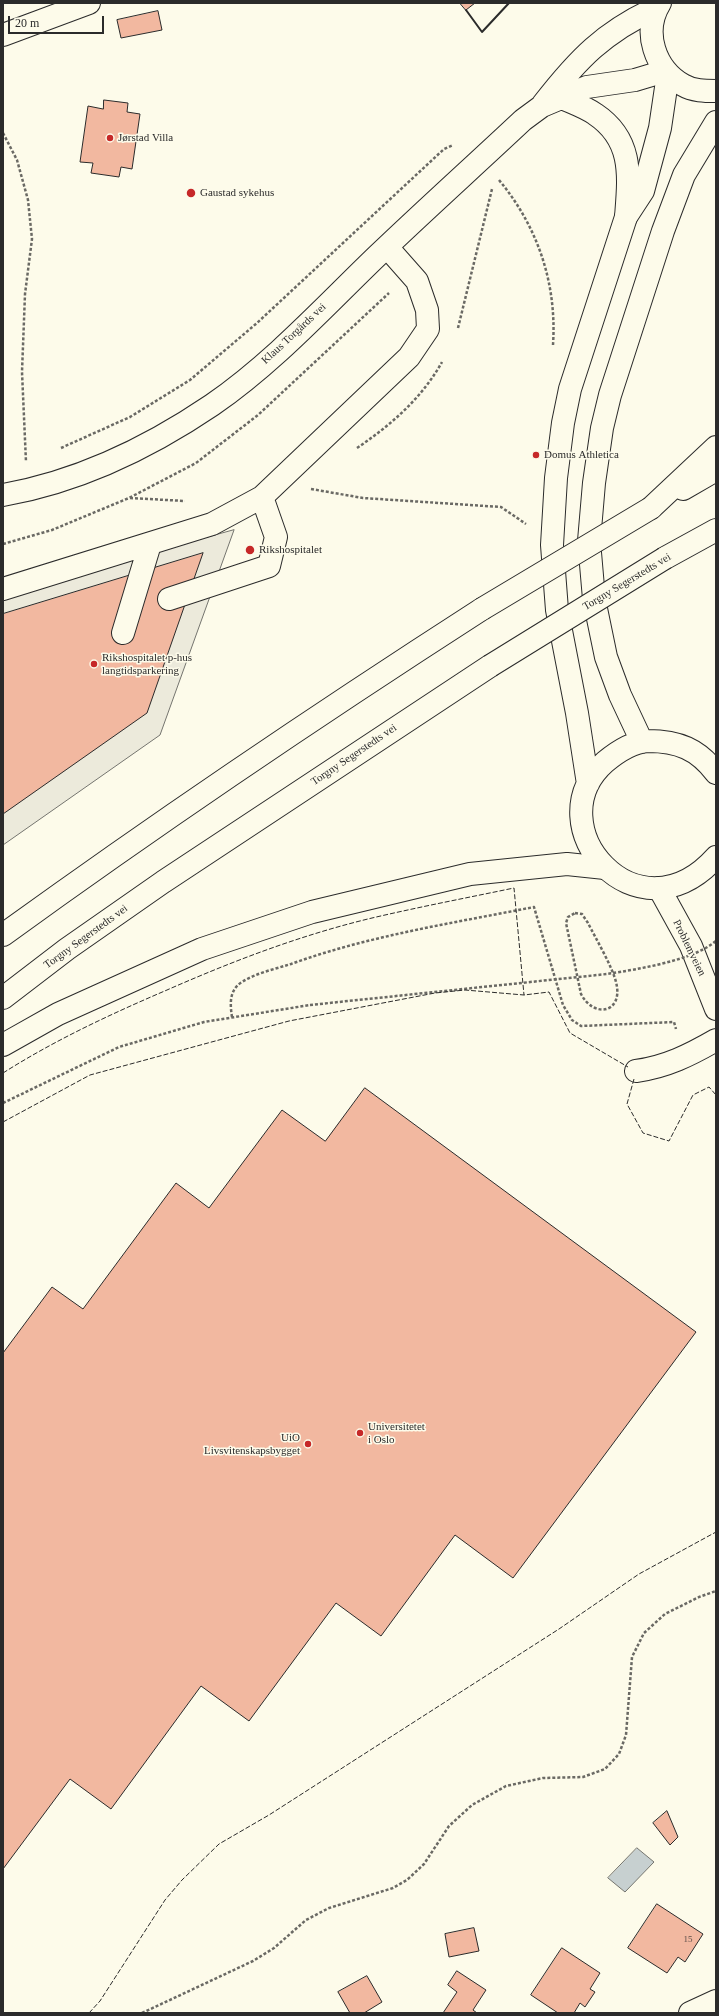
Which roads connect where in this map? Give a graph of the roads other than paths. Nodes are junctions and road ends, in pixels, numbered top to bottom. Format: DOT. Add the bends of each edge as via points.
graph roads {
  1 [pos="89,3"];
  2 [pos="658,6"];
  3 [pos="3,35"];
  4 [pos="666,72"];
  5 [pos="716,91"];
  6 [pos="552,102"];
  7 [pos="716,122"];
  8 [pos="626,217"];
  9 [pos="387,247"];
  10 [pos="716,447"];
  11 [pos="716,470"];
  12 [pos="270,490"];
  13 [pos="3,495"];
  14 [pos="659,502"];
  15 [pos="716,530"];
  16 [pos="150,544"];
  17 [pos="3,589"];
  18 [pos="169,599"];
  19 [pos="123,633"];
  20 [pos="642,742"];
  21 [pos="716,773"];
  22 [pos="588,784"];
  23 [pos="716,857"];
  24 [pos="605,868"];
  25 [pos="659,888"];
  26 [pos="3,935"];
  27 [pos="3,998"];
  28 [pos="716,1009"];
  29 [pos="716,1040"];
  30 [pos="3,1045"];
  31 [pos="636,1071"];
  32 [pos="716,2000"];
  33 [pos="690,2013"];
  1 -- 3 [label="main road"];
  2 -- 4 [label="main road" via="652,24 652,40 656,57"];
  2 -- 6 [label="main road, Klaus Torgårds vei" via="616,29 592,48 571,68"];
  4 -- 5 [label="main road" via="684,86 699,91"];
  4 -- 6 [label="main road, Klaus Torgårds vei" via="635,80 586,87"];
  4 -- 8 [label="main road" via="656,150 643,191"];
  6 -- 8 [label="main road" via="594,113 608,123 617,134 626,154 629,182"];
  6 -- 9 [label="main road, Klaus Torgårds vei" via="523,120"];
  7 -- 20 [label="main road" via="684,174 660,238 610,395 594,483 589,541 594,599 606,657"];
  8 -- 22 [label="main road" via="570,389 556,478 552,545 557,610"];
  9 -- 12 [label="main road" via="417,281 427,310 428,329 409,357"];
  9 -- 13 [label="main road, Klaus Torgårds vei" via="285,344 212,404 174,429 110,461 52,484"];
  10 -- 14 [label="main road"];
  11 -- 14 [label="main road"];
  12 -- 16 [label="main road" via="212,524"];
  12 -- 18 [label="main road" via="276,537 269,566"];
  14 -- 26 [label="main road, bridge" via="482,609 381,674 144,834"];
  15 -- 27 [label="main road, Torgny Segerstedts vei, bridge" via="665,558 490,666 163,882 67,949"];
  16 -- 17 [label="main road"];
  16 -- 19 [label="main road"];
  20 -- 21 [label="main road" via="666,741 688,748 707,761"];
  20 -- 22 [label="main road" via="617,752 597,770"];
  22 -- 24 [label="main road" via="582,803 582,826 589,847"];
  23 -- 25 [label="main road" via="704,870 685,883"];
  24 -- 25 [label="main road" via="622,880 640,887"];
  24 -- 30 [label="main road" via="567,864 470,874 312,912 202,948 58,1014"];
  25 -- 28 [label="main road, Problemveien" via="691,946"];
  29 -- 31 [label="main road" via="681,1060 656,1069"];
  32 -- 33 [label="main road"];
}
